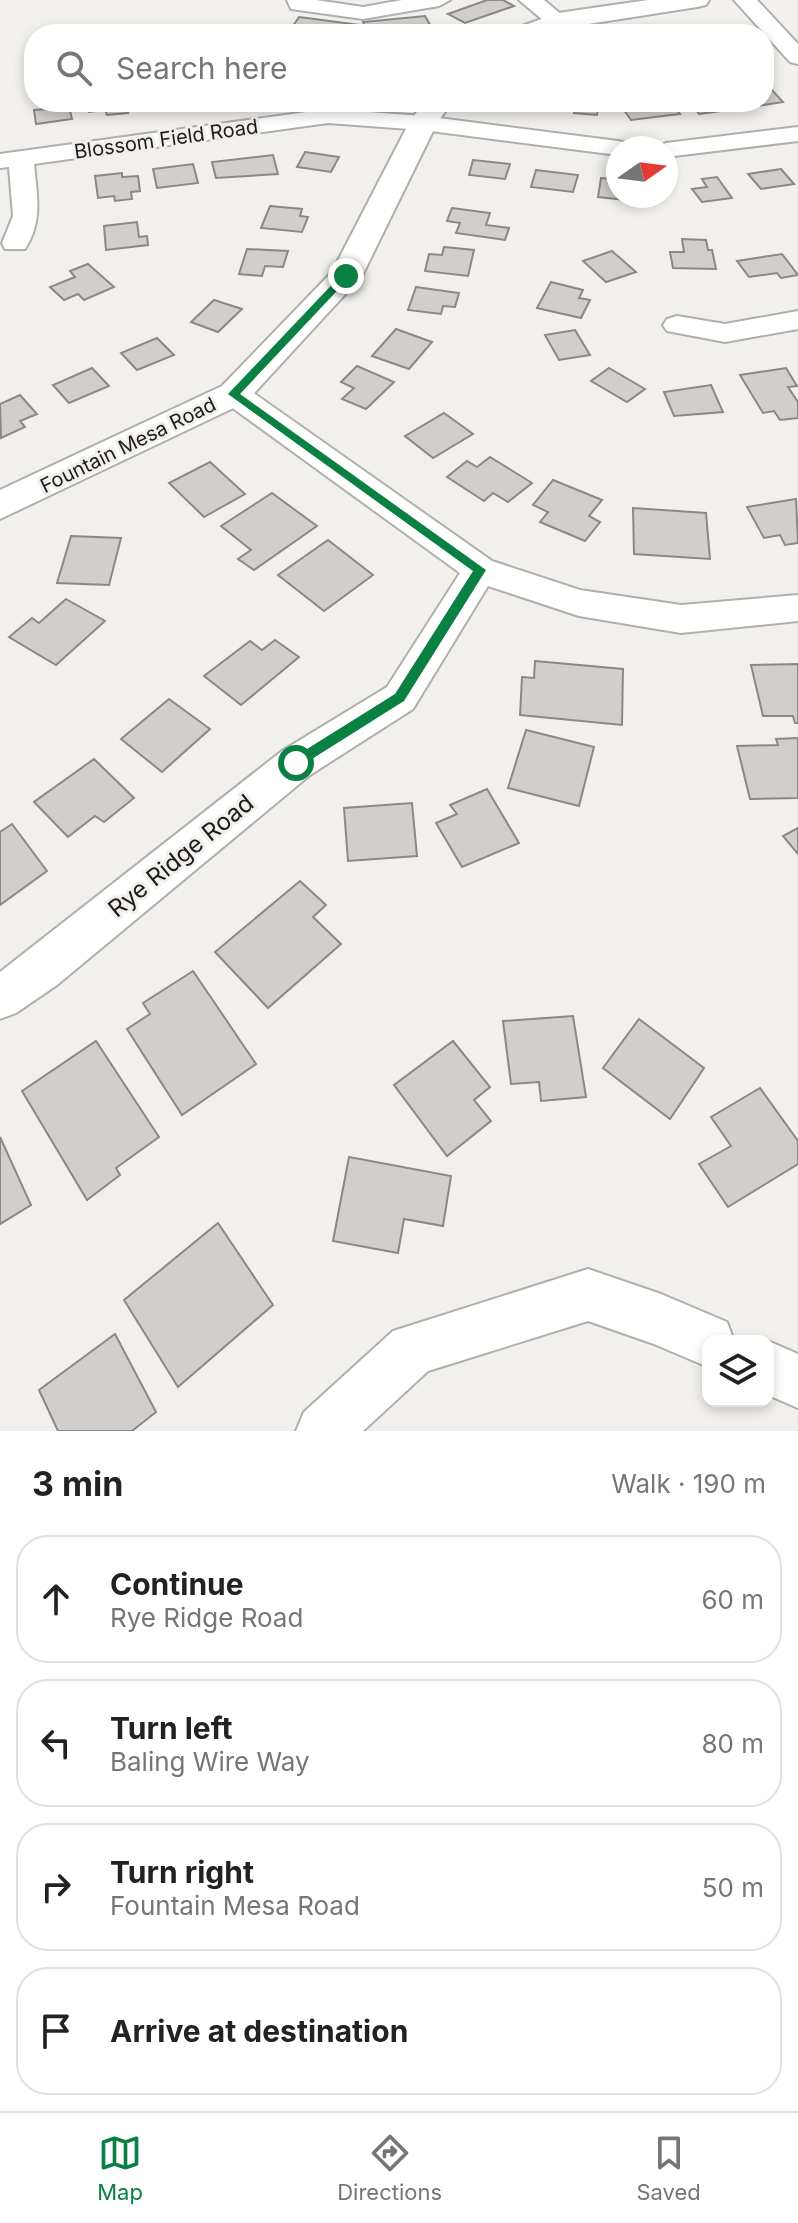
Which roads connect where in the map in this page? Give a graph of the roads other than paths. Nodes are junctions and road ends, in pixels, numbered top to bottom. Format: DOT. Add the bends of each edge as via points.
graph roads {
  1 [pos="298,0"];
  2 [pos="439,0"];
  3 [pos="530,0"];
  4 [pos="697,0"];
  5 [pos="745,0"];
  6 [pos="558,21"];
  7 [pos="550,24"];
  8 [pos="767,24"];
  9 [pos="774,31"];
  10 [pos="798,57"];
  11 [pos="431,112"];
  12 [pos="798,134"];
  13 [pos="606,146"];
  14 [pos="678,149"];
  15 [pos="10,160"];
  16 [pos="15,243"];
  17 [pos="798,320"];
  18 [pos="677,325"];
  19 [pos="234,394"];
  20 [pos="0,506"];
  21 [pos="480,570"];
  22 [pos="798,608"];
  23 [pos="0,998"];
  24 [pos="702,1338"];
  25 [pos="774,1371"];
  26 [pos="798,1381"];
  27 [pos="323,1431"];
  1 -- 2 [label="street" via="363,13"];
  3 -- 6 [label="street"];
  4 -- 6 [label="main road"];
  5 -- 8 [label="street"];
  6 -- 7 [label="main road"];
  9 -- 10 [label="street"];
  11 -- 13 [label="street, Blossom Field Road"];
  11 -- 15 [label="street, Blossom Field Road" via="328,116"];
  11 -- 19 [label="main road, Fountain Mesa Road" via="346,276"];
  12 -- 14 [label="street"];
  15 -- 16 [label="street" via="26,216"];
  17 -- 18 [label="street" via="725,333"];
  19 -- 20 [label="main road, Fountain Mesa Road"];
  19 -- 21 [label="street"];
  21 -- 22 [label="street" via="579,603 681,619"];
  21 -- 23 [label="street, Rye Ridge Road" via="400,698 296,763"];
  24 -- 27 [label="street" via="588,1295 412,1350"];
  25 -- 26 [label="street"];
}
